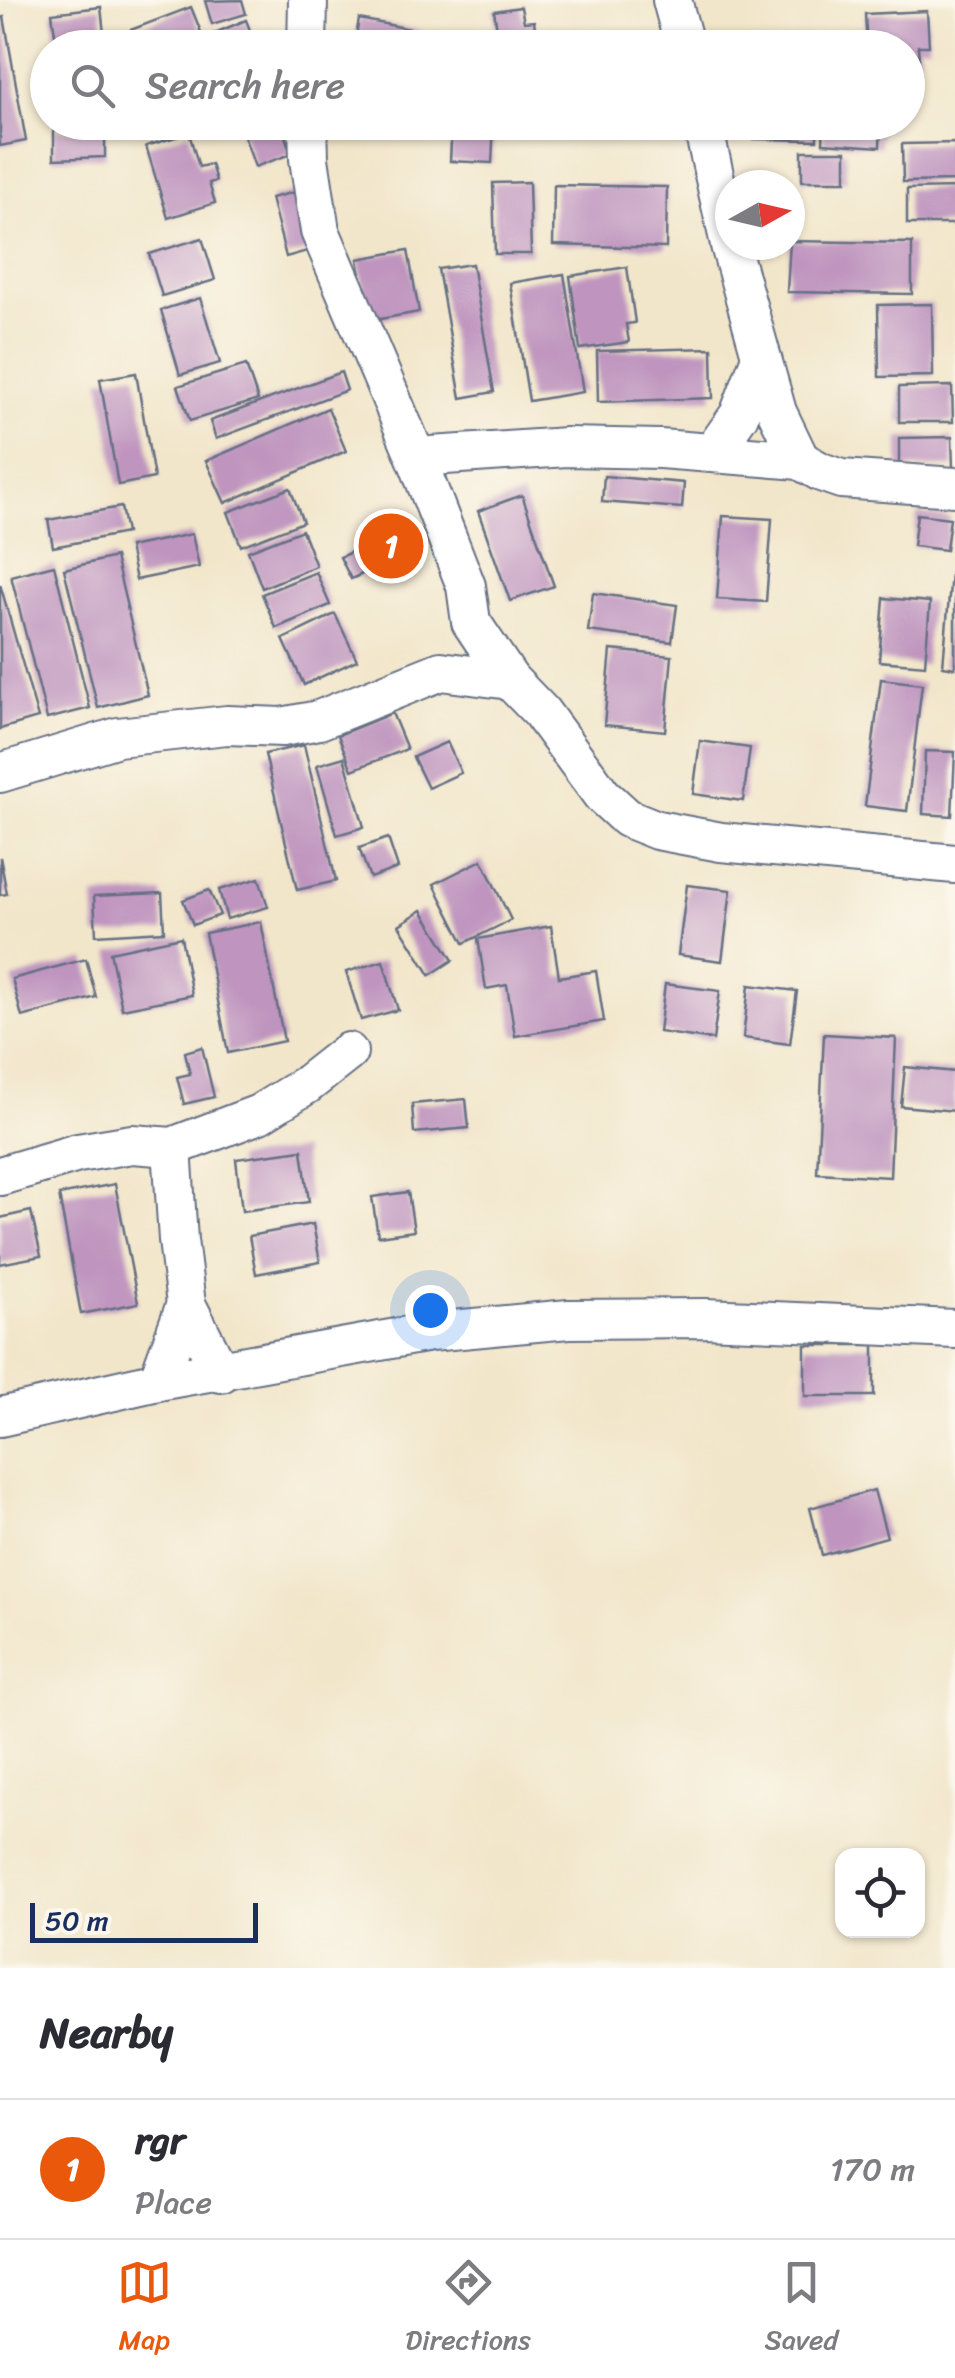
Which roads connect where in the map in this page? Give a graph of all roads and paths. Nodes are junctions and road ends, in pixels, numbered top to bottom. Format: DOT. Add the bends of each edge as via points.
graph roads {
  1 [pos="308,0"];
  2 [pos="672,0"];
  3 [pos="307,30"];
  4 [pos="680,30"];
  5 [pos="308,140"];
  6 [pos="706,140"];
  7 [pos="715,179"];
  8 [pos="734,260"];
  9 [pos="761,358"];
  10 [pos="713,452"];
  11 [pos="416,458"];
  12 [pos="800,460"];
  13 [pos="955,487"];
  14 [pos="471,622"];
  15 [pos="441,671"];
  16 [pos="510,680"];
  17 [pos="0,773"];
  18 [pos="955,864"];
  19 [pos="348,1052"];
  20 [pos="172,1146"];
  21 [pos="0,1176"];
  22 [pos="186,1304"];
  23 [pos="955,1329"];
  24 [pos="220,1373"];
  25 [pos="158,1382"];
  26 [pos="0,1417"];
  1 -- 3 [label="street"];
  2 -- 4 [label="street"];
  5 -- 11 [label="street" via="320,230"];
  6 -- 7 [label="street"];
  8 -- 9 [label="street"];
  9 -- 10 [label="street" via="739,415"];
  9 -- 12 [label="street"];
  10 -- 11 [label="street" via="566,447"];
  10 -- 12 [label="street"];
  11 -- 14 [label="street" via="466,586"];
  12 -- 13 [label="street" via="841,478"];
  14 -- 15 [label="street"];
  14 -- 16 [label="street"];
  15 -- 16 [label="street"];
  15 -- 17 [label="street" via="320,720 118,737"];
  16 -- 18 [label="street" via="627,818 721,842"];
  19 -- 20 [label="street" via="259,1114"];
  20 -- 21 [label="street" via="78,1153"];
  20 -- 22 [label="street"];
  22 -- 24 [label="street"];
  22 -- 25 [label="street"];
  23 -- 24 [label="street" via="569,1319 430,1332"];
  24 -- 25 [label="street"];
  25 -- 26 [label="street"];
}
